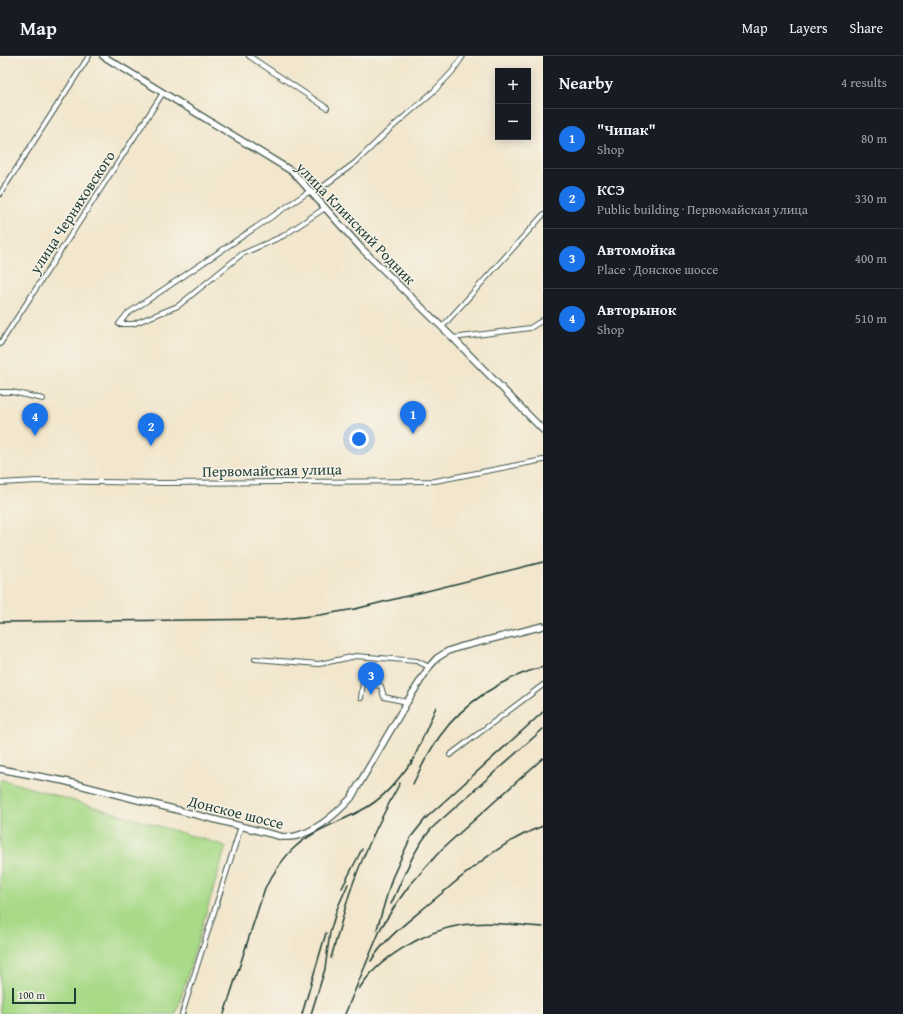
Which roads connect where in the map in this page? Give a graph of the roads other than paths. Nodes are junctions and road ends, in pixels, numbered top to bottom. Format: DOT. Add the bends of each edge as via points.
graph roads {
  1 [pos="89,56"];
  2 [pos="103,56"];
  3 [pos="249,56"];
  4 [pos="463,56"];
  5 [pos="163,93"];
  6 [pos="327,108"];
  7 [pos="311,193"];
  8 [pos="0,194"];
  9 [pos="325,208"];
  10 [pos="543,215"];
  11 [pos="543,320"];
  12 [pos="442,327"];
  13 [pos="453,338"];
  14 [pos="0,344"];
  15 [pos="0,392"];
  16 [pos="43,399"];
  17 [pos="543,430"];
  18 [pos="543,460"];
  19 [pos="0,483"];
  20 [pos="543,626"];
  21 [pos="254,659"];
  22 [pos="429,667"];
  23 [pos="543,685"];
  24 [pos="361,698"];
  25 [pos="407,702"];
  26 [pos="450,755"];
  27 [pos="0,769"];
  28 [pos="241,826"];
  29 [pos="182,1014"];
  1 -- 8 [label="street"];
  2 -- 5 [label="main road, улица Клинский Родник"];
  3 -- 6 [label="street"];
  4 -- 7 [label="street" via="434,91 356,162"];
  5 -- 7 [label="main road, улица Клинский Родник" via="293,172"];
  5 -- 14 [label="street, улица Черняховского"];
  7 -- 9 [label="main road, улица Клинский Родник"];
  7 -- 9 [label="street" via="126,314 119,324 133,324 178,306 242,254 283,236"];
  9 -- 12 [label="main road, улица Клинский Родник" via="362,249"];
  10 -- 12 [label="street"];
  11 -- 13 [label="street" via="530,328"];
  12 -- 13 [label="main road, улица Клинский Родник"];
  13 -- 17 [label="main road, улица Клинский Родник"];
  15 -- 16 [label="street"];
  18 -- 19 [label="street, Первомайская улица" via="435,480"];
  20 -- 22 [label="main road, Донское шоссе" via="448,651"];
  21 -- 22 [label="street" via="319,664 356,656 417,661"];
  22 -- 25 [label="main road, Донское шоссе"];
  23 -- 26 [label="street"];
  24 -- 25 [label="street" via="363,683 381,686 384,697"];
  25 -- 28 [label="main road, Донское шоссе" via="351,798 340,810 307,832 296,836 284,837"];
  27 -- 28 [label="main road, Донское шоссе" via="64,781"];
  28 -- 29 [label="street"];
}
